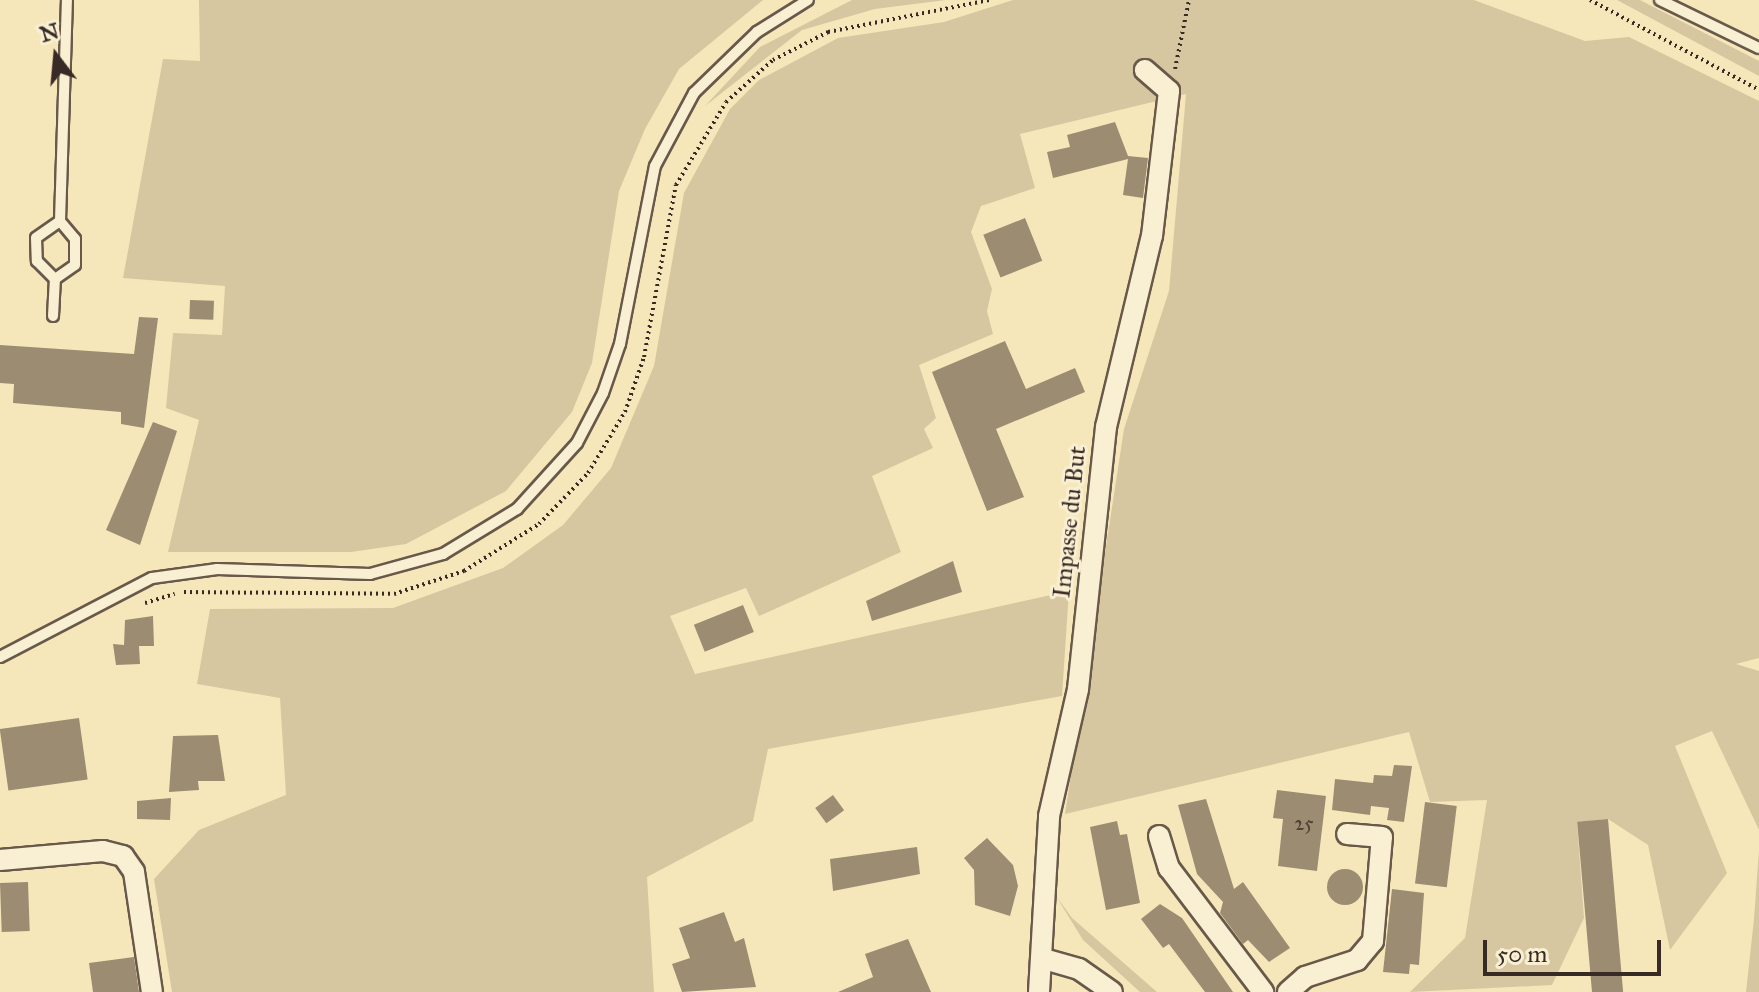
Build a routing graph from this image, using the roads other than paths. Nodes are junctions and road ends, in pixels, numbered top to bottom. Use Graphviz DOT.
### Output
graph roads {
  1 [pos="67,0"];
  2 [pos="808,0"];
  3 [pos="1660,0"];
  4 [pos="1758,48"];
  5 [pos="1145,70"];
  6 [pos="60,221"];
  7 [pos="55,279"];
  8 [pos="53,316"];
  9 [pos="19,646"];
  10 [pos="0,648"];
  11 [pos="0,657"];
  12 [pos="1347,834"];
  13 [pos="1159,836"];
  14 [pos="0,860"];
  15 [pos="1044,959"];
  16 [pos="152,992"];
  17 [pos="1039,992"];
  18 [pos="1112,992"];
  19 [pos="1263,992"];
  20 [pos="1288,992"];
  1 -- 6 [label="lane"];
  2 -- 9 [label="lane"];
  3 -- 4 [label="lane"];
  5 -- 15 [label="street, Impasse du But"];
  6 -- 7 [label="lane"];
  6 -- 7 [label="lane"];
  7 -- 8 [label="lane"];
  9 -- 10 [label="lane"];
  9 -- 11 [label="lane"];
  12 -- 20 [label="street"];
  13 -- 19 [label="street"];
  14 -- 16 [label="street"];
  15 -- 17 [label="street, Impasse du But"];
  15 -- 18 [label="street"];
}
